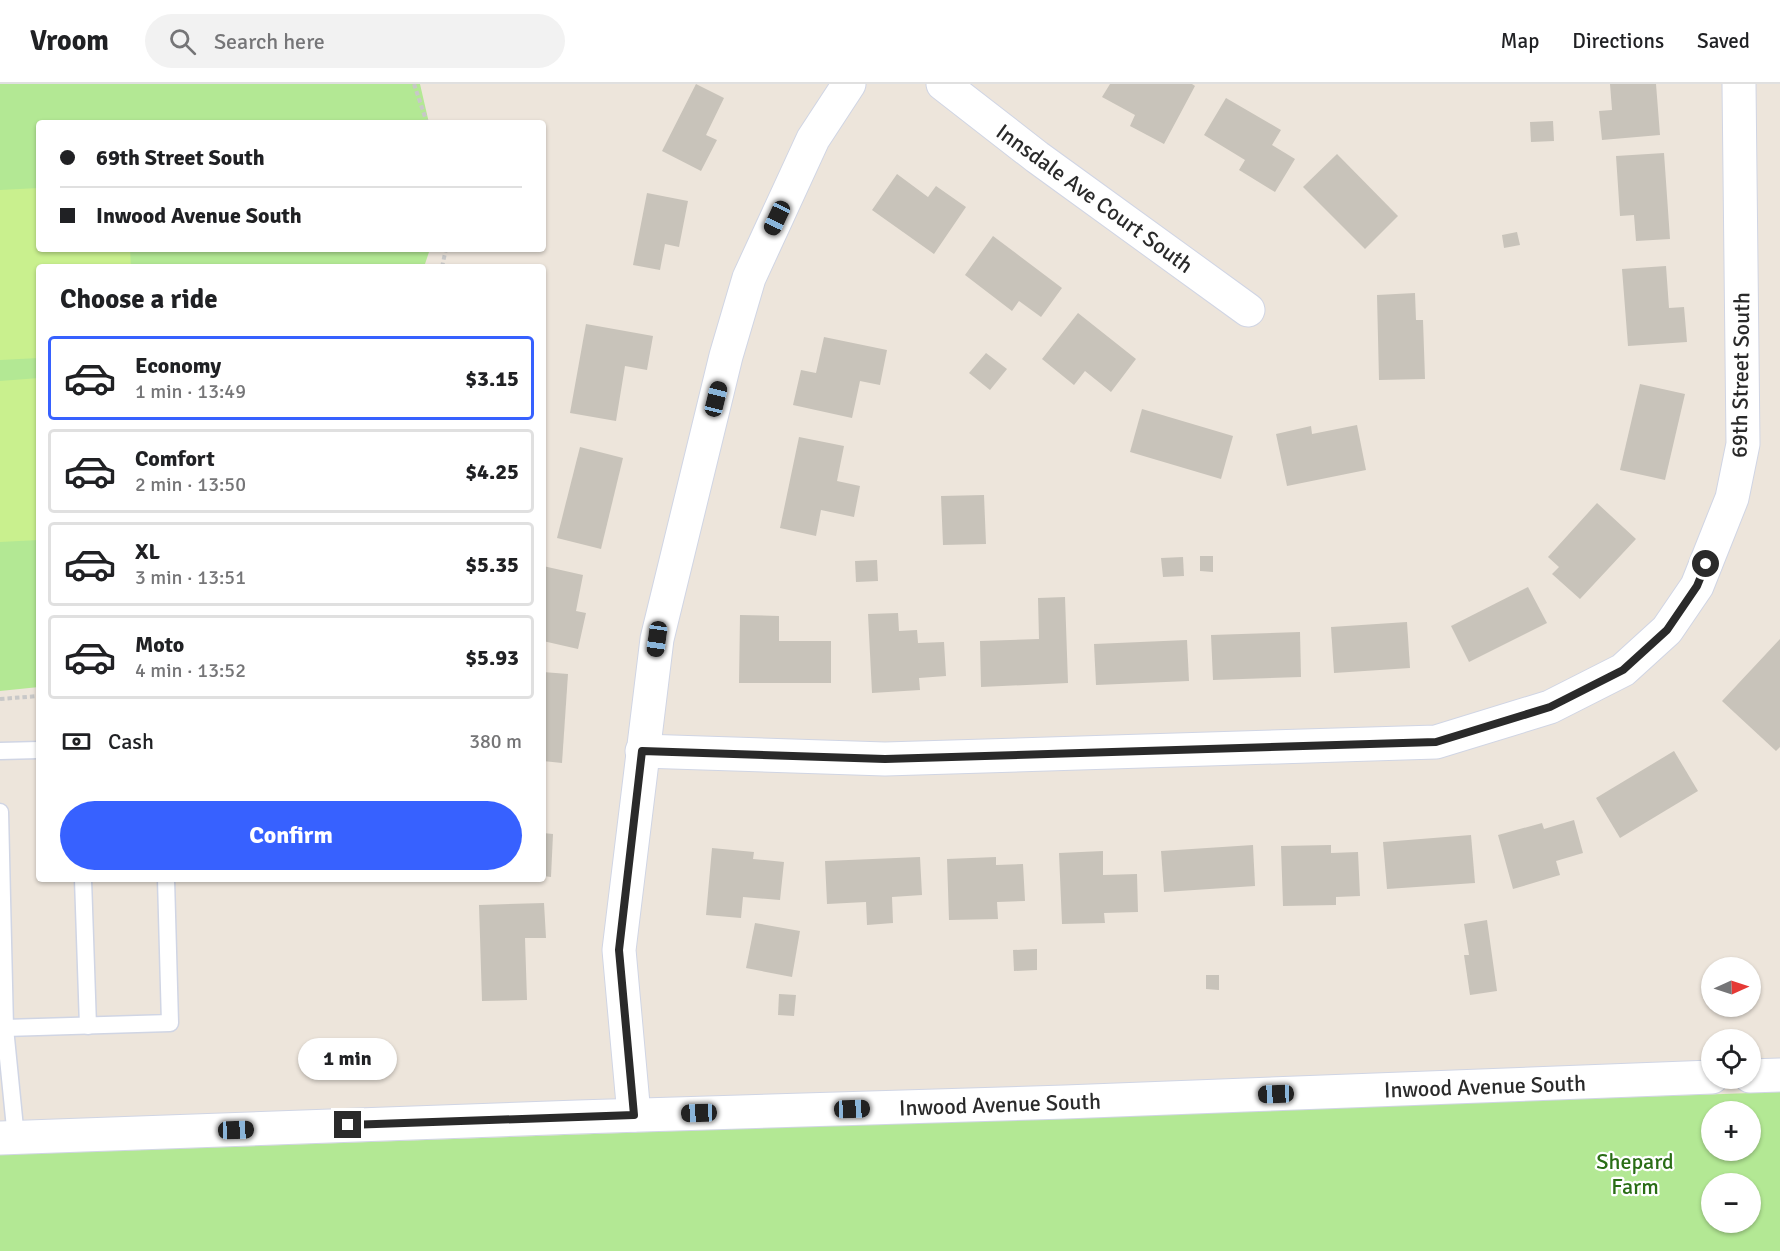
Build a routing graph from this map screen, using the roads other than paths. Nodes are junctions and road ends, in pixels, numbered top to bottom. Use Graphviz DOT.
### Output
graph roads {
  1 [pos="849,84"];
  2 [pos="943,84"];
  3 [pos="1739,84"];
  4 [pos="1248,310"];
  5 [pos="36,750"];
  6 [pos="0,751"];
  7 [pos="642,751"];
  8 [pos="0,812"];
  9 [pos="83,882"];
  10 [pos="166,882"];
  11 [pos="88,1026"];
  12 [pos="5,1028"];
  13 [pos="1780,1075"];
  14 [pos="1761,1076"];
  15 [pos="1701,1077"];
  16 [pos="634,1115"];
  17 [pos="8,1138"];
  1 -- 7 [label="street"];
  2 -- 4 [label="street, Innsdale Ave Court South"];
  3 -- 7 [label="street, 69th Street South"];
  5 -- 6 [label="lane"];
  7 -- 16 [label="street"];
  8 -- 12 [label="lane"];
  9 -- 11 [label="lane"];
  10 -- 11 [label="lane"];
  11 -- 12 [label="lane"];
  12 -- 17 [label="lane"];
  13 -- 14 [label="street"];
  15 -- 16 [label="street, Inwood Avenue South"];
  16 -- 17 [label="street, Inwood Avenue South"];
}
